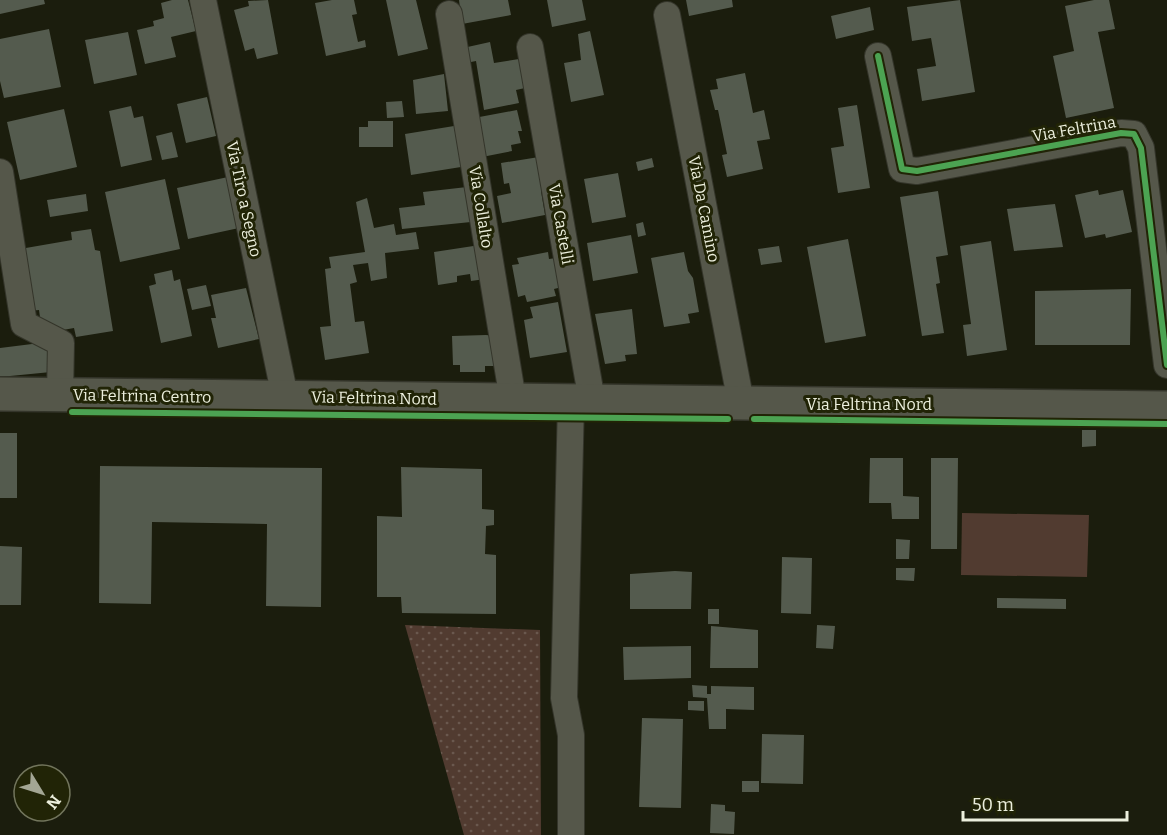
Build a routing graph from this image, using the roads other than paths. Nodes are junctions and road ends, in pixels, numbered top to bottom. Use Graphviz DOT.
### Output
graph roads {
  1 [pos="203,0"];
  2 [pos="449,15"];
  3 [pos="667,15"];
  4 [pos="530,47"];
  5 [pos="878,56"];
  6 [pos="0,172"];
  7 [pos="1167,364"];
  8 [pos="0,394"];
  9 [pos="60,395"];
  10 [pos="285,397"];
  11 [pos="513,400"];
  12 [pos="581,401"];
  13 [pos="741,403"];
  14 [pos="1167,408"];
  15 [pos="571,835"];
  1 -- 10 [label="street, Via Tiro a Segno"];
  2 -- 11 [label="street, Via Collalto"];
  3 -- 13 [label="street, Via Da Camino"];
  4 -- 12 [label="street, Via Castelli"];
  5 -- 7 [label="street, Via Feltrina"];
  6 -- 9 [label="street"];
  8 -- 9 [label="main road, Via Feltrina Centro"];
  9 -- 10 [label="main road, Via Feltrina Centro"];
  10 -- 11 [label="main road, Via Feltrina Nord"];
  11 -- 12 [label="main road, Via Feltrina Nord"];
  12 -- 13 [label="main road, Via Feltrina Nord"];
  12 -- 15 [label="street"];
  13 -- 14 [label="main road, Via Feltrina Nord"];
}
